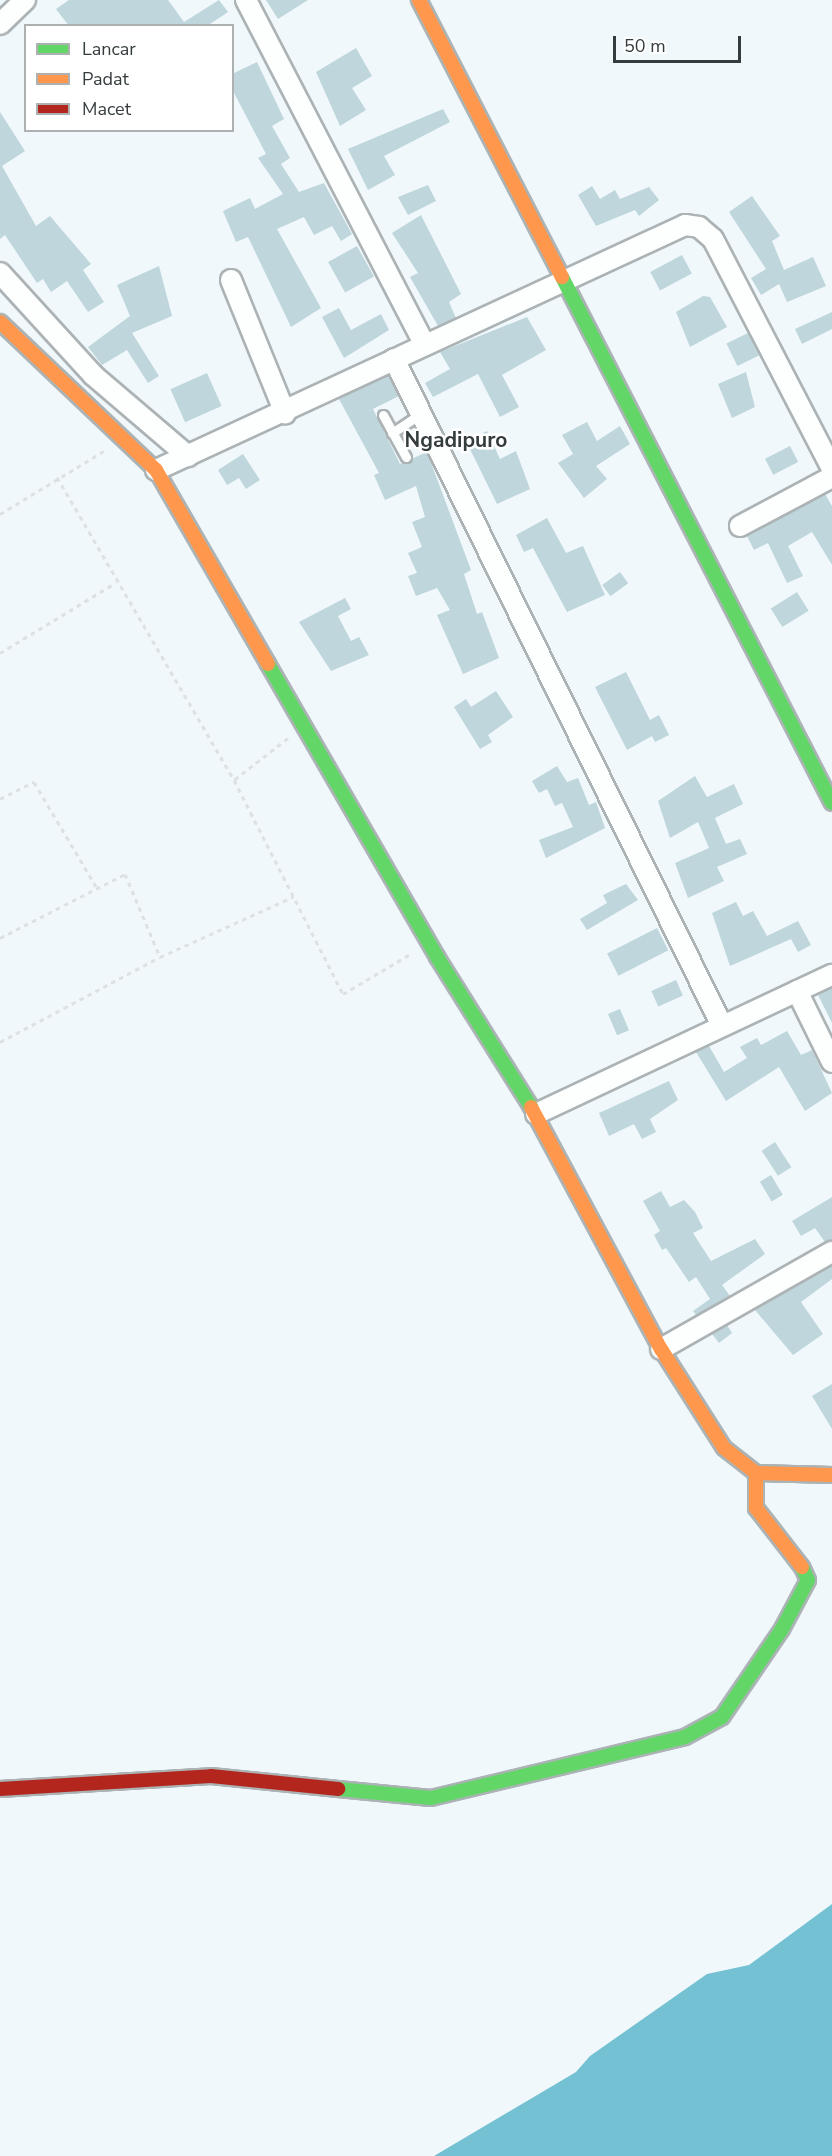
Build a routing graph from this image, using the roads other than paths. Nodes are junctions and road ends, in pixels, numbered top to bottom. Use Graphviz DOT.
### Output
graph roads {
  1 [pos="26,0"];
  2 [pos="246,0"];
  3 [pos="419,0"];
  4 [pos="0,24"];
  5 [pos="0,273"];
  6 [pos="569,276"];
  7 [pos="231,280"];
  8 [pos="0,322"];
  9 [pos="424,344"];
  10 [pos="394,359"];
  11 [pos="285,413"];
  12 [pos="422,413"];
  13 [pos="383,415"];
  14 [pos="392,433"];
  15 [pos="188,456"];
  16 [pos="406,457"];
  17 [pos="832,469"];
  18 [pos="156,470"];
  19 [pos="832,477"];
  20 [pos="740,526"];
  21 [pos="832,803"];
  22 [pos="832,975"];
  23 [pos="796,991"];
  24 [pos="722,1026"];
  25 [pos="832,1062"];
  26 [pos="536,1114"];
  27 [pos="832,1252"];
  28 [pos="661,1349"];
  29 [pos="756,1473"];
  30 [pos="832,1475"];
  31 [pos="0,1789"];
  1 -- 4 [label="street"];
  2 -- 9 [label="street"];
  3 -- 6 [label="street"];
  5 -- 15 [label="street"];
  6 -- 9 [label="street"];
  6 -- 17 [label="street"];
  6 -- 21 [label="street"];
  7 -- 11 [label="street"];
  8 -- 18 [label="street"];
  9 -- 10 [label="street"];
  10 -- 11 [label="street"];
  10 -- 12 [label="street"];
  11 -- 15 [label="street"];
  12 -- 14 [label="lane"];
  12 -- 24 [label="street"];
  13 -- 14 [label="lane"];
  14 -- 16 [label="lane"];
  15 -- 18 [label="street"];
  18 -- 26 [label="street"];
  19 -- 20 [label="street"];
  22 -- 23 [label="street"];
  23 -- 24 [label="street"];
  23 -- 25 [label="street"];
  24 -- 26 [label="street"];
  26 -- 28 [label="street"];
  27 -- 28 [label="street"];
  28 -- 29 [label="street"];
  29 -- 30 [label="street"];
  29 -- 31 [label="street"];
}
